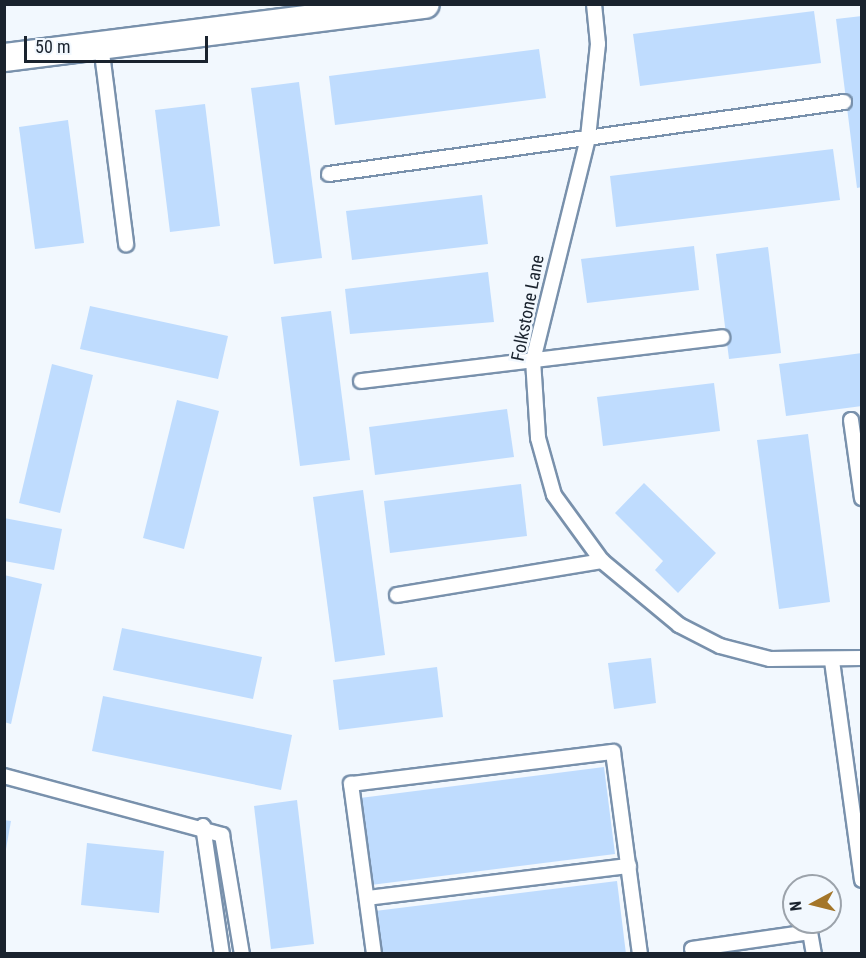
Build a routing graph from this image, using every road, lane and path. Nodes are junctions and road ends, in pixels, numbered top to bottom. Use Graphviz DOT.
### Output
graph roads {
  1 [pos="425,4"];
  2 [pos="594,4"];
  3 [pos="101,45"];
  4 [pos="4,57"];
  5 [pos="844,102"];
  6 [pos="588,138"];
  7 [pos="329,174"];
  8 [pos="126,244"];
  9 [pos="722,337"];
  10 [pos="533,360"];
  11 [pos="361,381"];
  12 [pos="851,420"];
  13 [pos="861,498"];
  14 [pos="602,561"];
  15 [pos="397,595"];
  16 [pos="861,658"];
  17 [pos="832,661"];
  18 [pos="4,776"];
  19 [pos="203,826"];
  20 [pos="629,866"];
  21 [pos="861,880"];
  22 [pos="366,898"];
  23 [pos="693,949"];
  24 [pos="222,954"];
  25 [pos="242,954"];
  26 [pos="374,954"];
  27 [pos="640,954"];
  28 [pos="814,954"];
  1 -- 3 [label="street"];
  2 -- 6 [label="lane, Folkstone Lane"];
  3 -- 4 [label="street"];
  3 -- 8 [label="lane"];
  5 -- 6 [label="lane"];
  6 -- 7 [label="lane"];
  6 -- 10 [label="lane, Folkstone Lane"];
  9 -- 10 [label="lane"];
  10 -- 11 [label="lane"];
  10 -- 14 [label="lane, Folkstone Lane"];
  12 -- 13 [label="lane"];
  14 -- 15 [label="lane"];
  14 -- 17 [label="lane, Folkstone Lane"];
  16 -- 17 [label="lane, Folkstone Lane"];
  17 -- 21 [label="lane"];
  18 -- 19 [label="lane"];
  19 -- 24 [label="lane"];
  19 -- 25 [label="lane"];
  20 -- 22 [label="lane"];
  20 -- 22 [label="lane"];
  20 -- 27 [label="lane"];
  22 -- 26 [label="lane"];
  23 -- 28 [label="lane"];
}
